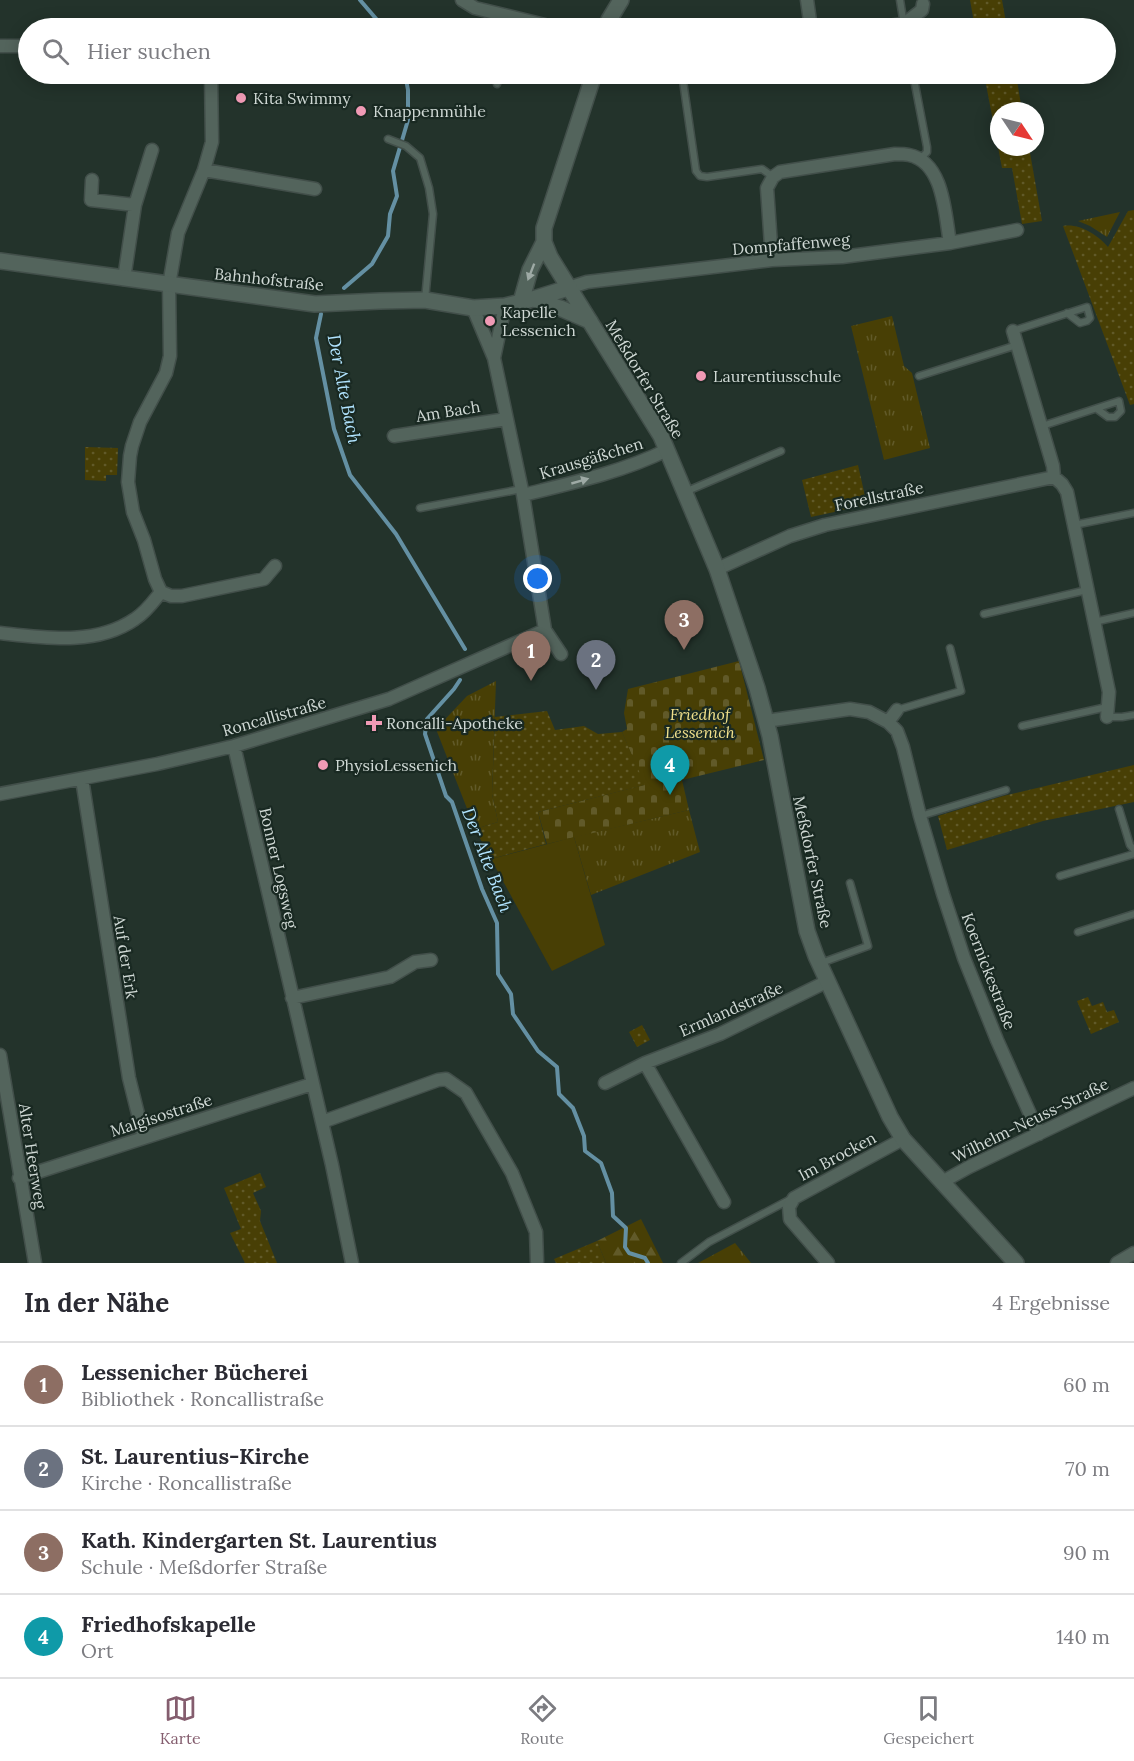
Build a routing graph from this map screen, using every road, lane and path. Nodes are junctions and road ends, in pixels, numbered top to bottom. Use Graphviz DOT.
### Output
graph roads {
  1 [pos="462,0"];
  2 [pos="807,0"];
  3 [pos="900,0"];
  4 [pos="618,2"];
  5 [pos="923,4"];
  6 [pos="502,18"];
  7 [pos="611,18"];
  8 [pos="810,18"];
  9 [pos="903,18"];
  10 [pos="913,18"];
  11 [pos="0,46"];
  12 [pos="18,46"];
  13 [pos="211,84"];
  14 [pos="591,84"];
  15 [pos="683,84"];
  16 [pos="915,84"];
  17 [pos="391,141"];
  18 [pos="152,150"];
  19 [pos="920,159"];
  20 [pos="204,170"];
  21 [pos="773,177"];
  22 [pos="92,180"];
  23 [pos="315,189"];
  24 [pos="135,205"];
  25 [pos="1017,230"];
  26 [pos="544,242"];
  27 [pos="950,243"];
  28 [pos="772,260"];
  29 [pos="0,261"];
  30 [pos="124,279"];
  31 [pos="169,285"];
  32 [pos="568,288"];
  33 [pos="425,300"];
  34 [pos="527,301"];
  35 [pos="505,306"];
  36 [pos="473,308"];
  37 [pos="1067,313"];
  38 [pos="590,321"];
  39 [pos="1013,331"];
  40 [pos="1018,345"];
  41 [pos="494,358"];
  42 [pos="919,376"];
  43 [pos="1097,409"];
  44 [pos="507,418"];
  45 [pos="1042,426"];
  46 [pos="394,436"];
  47 [pos="667,450"];
  48 [pos="781,451"];
  49 [pos="1054,477"];
  50 [pos="523,492"];
  51 [pos="685,492"];
  52 [pos="420,508"];
  53 [pos="1133,514"];
  54 [pos="1074,525"];
  55 [pos="275,566"];
  56 [pos="717,569"];
  57 [pos="1087,590"];
  58 [pos="161,592"];
  59 [pos="984,614"];
  60 [pos="1134,614"];
  61 [pos="1094,621"];
  62 [pos="545,630"];
  63 [pos="0,633"];
  64 [pos="950,648"];
  65 [pos="561,654"];
  66 [pos="897,710"];
  67 [pos="1107,712"];
  68 [pos="1134,715"];
  69 [pos="766,721"];
  70 [pos="888,722"];
  71 [pos="1022,726"];
  72 [pos="234,746"];
  73 [pos="82,779"];
  74 [pos="1006,790"];
  75 [pos="0,794"];
  76 [pos="1119,809"];
  77 [pos="920,816"];
  78 [pos="1134,852"];
  79 [pos="1060,876"];
  80 [pos="850,883"];
  81 [pos="1134,915"];
  82 [pos="1078,932"];
  83 [pos="431,960"];
  84 [pos="820,963"];
  85 [pos="828,981"];
  86 [pos="292,998"];
  87 [pos="0,1054"];
  88 [pos="645,1063"];
  89 [pos="605,1083"];
  90 [pos="312,1084"];
  91 [pos="1134,1088"];
  92 [pos="322,1122"];
  93 [pos="1039,1134"];
  94 [pos="144,1138"];
  95 [pos="903,1139"];
  96 [pos="19,1178"];
  97 [pos="942,1182"];
  98 [pos="794,1198"];
  99 [pos="724,1202"];
  100 [pos="1134,1253"];
  101 [pos="537,1261"];
  102 [pos="35,1263"];
  103 [pos="352,1263"];
  104 [pos="681,1263"];
  105 [pos="828,1263"];
  106 [pos="1016,1263"];
  107 [pos="1117,1263"];
  1 -- 6 [label="street"];
  2 -- 8 [label="street"];
  3 -- 9 [label="lane"];
  4 -- 7 [label="street"];
  5 -- 10 [label="street"];
  11 -- 12 [label="street"];
  13 -- 20 [label="street"];
  14 -- 26 [label="street"];
  15 -- 21 [label="lane"];
  16 -- 19 [label="lane"];
  17 -- 33 [label="lane"];
  18 -- 24 [label="street"];
  19 -- 21 [label="street"];
  19 -- 27 [label="street"];
  20 -- 23 [label="street"];
  20 -- 31 [label="street"];
  21 -- 28 [label="street"];
  22 -- 24 [label="street"];
  24 -- 30 [label="street"];
  25 -- 27 [label="street, Dompfaffenweg"];
  26 -- 32 [label="street, Meßdorfer Straße"];
  26 -- 34 [label="street, one-way"];
  27 -- 28 [label="street, Dompfaffenweg"];
  28 -- 32 [label="street, Dompfaffenweg"];
  29 -- 30 [label="street, Bahnhofstraße"];
  30 -- 31 [label="street, Bahnhofstraße"];
  31 -- 33 [label="street, Bahnhofstraße"];
  31 -- 58 [label="street"];
  32 -- 34 [label="street, Bahnhofstraße"];
  32 -- 38 [label="street, Meßdorfer Straße"];
  33 -- 36 [label="street, Bahnhofstraße"];
  34 -- 35 [label="street, Bahnhofstraße"];
  34 -- 38 [label="street"];
  35 -- 36 [label="street, Bahnhofstraße"];
  35 -- 41 [label="street"];
  36 -- 41 [label="street"];
  37 -- 39 [label="lane"];
  38 -- 47 [label="street, Meßdorfer Straße"];
  39 -- 40 [label="street"];
  40 -- 42 [label="lane"];
  40 -- 45 [label="street"];
  41 -- 44 [label="street"];
  43 -- 45 [label="lane"];
  44 -- 46 [label="street, Am Bach"];
  44 -- 50 [label="street"];
  45 -- 49 [label="street"];
  50 -- 47 [label="street, Krausgäßchen, one-way"];
  47 -- 51 [label="street, Meßdorfer Straße"];
  48 -- 51 [label="lane"];
  49 -- 54 [label="street"];
  49 -- 56 [label="street, Forellstraße"];
  50 -- 52 [label="lane"];
  50 -- 62 [label="street"];
  51 -- 56 [label="street, Meßdorfer Straße"];
  53 -- 54 [label="lane"];
  54 -- 57 [label="street"];
  55 -- 58 [label="street"];
  56 -- 69 [label="street, Meßdorfer Straße"];
  57 -- 59 [label="lane"];
  57 -- 61 [label="street"];
  58 -- 63 [label="street"];
  60 -- 61 [label="lane"];
  61 -- 67 [label="street"];
  62 -- 65 [label="street"];
  62 -- 72 [label="street, Roncallistraße"];
  64 -- 66 [label="lane"];
  66 -- 70 [label="street"];
  67 -- 68 [label="lane"];
  67 -- 71 [label="lane"];
  69 -- 70 [label="street"];
  69 -- 84 [label="street, Meßdorfer Straße"];
  70 -- 77 [label="street, Koernickestraße"];
  72 -- 73 [label="street, Roncallistraße"];
  72 -- 86 [label="street, Bonner Logsweg"];
  73 -- 75 [label="street, Roncallistraße"];
  73 -- 94 [label="street, Auf der Erk"];
  74 -- 77 [label="lane"];
  76 -- 78 [label="lane"];
  77 -- 93 [label="street, Koernickestraße"];
  78 -- 79 [label="lane"];
  80 -- 84 [label="lane"];
  81 -- 82 [label="lane"];
  83 -- 86 [label="street"];
  84 -- 85 [label="street, Meßdorfer Straße"];
  85 -- 88 [label="street, Ermlandstraße"];
  85 -- 95 [label="street, Meßdorfer Straße"];
  86 -- 90 [label="street, Bonner Logsweg"];
  87 -- 96 [label="street, Alter Heerweg"];
  88 -- 89 [label="street, Ermlandstraße"];
  88 -- 99 [label="street"];
  90 -- 92 [label="street, Bonner Logsweg"];
  90 -- 94 [label="street, Malgisostraße"];
  91 -- 93 [label="street, Wilhelm-Neuss-Straße"];
  92 -- 101 [label="street"];
  92 -- 103 [label="street, Bonner Logsweg"];
  93 -- 97 [label="street, Wilhelm-Neuss-Straße"];
  94 -- 96 [label="street, Malgisostraße"];
  95 -- 97 [label="street, Meßdorfer Straße"];
  95 -- 98 [label="street, Im Brocken"];
  96 -- 102 [label="street, Alter Heerweg"];
  97 -- 106 [label="street, Meßdorfer Straße"];
  98 -- 104 [label="lane"];
  98 -- 105 [label="street, Im Brocken"];
  100 -- 107 [label="street"];
}
